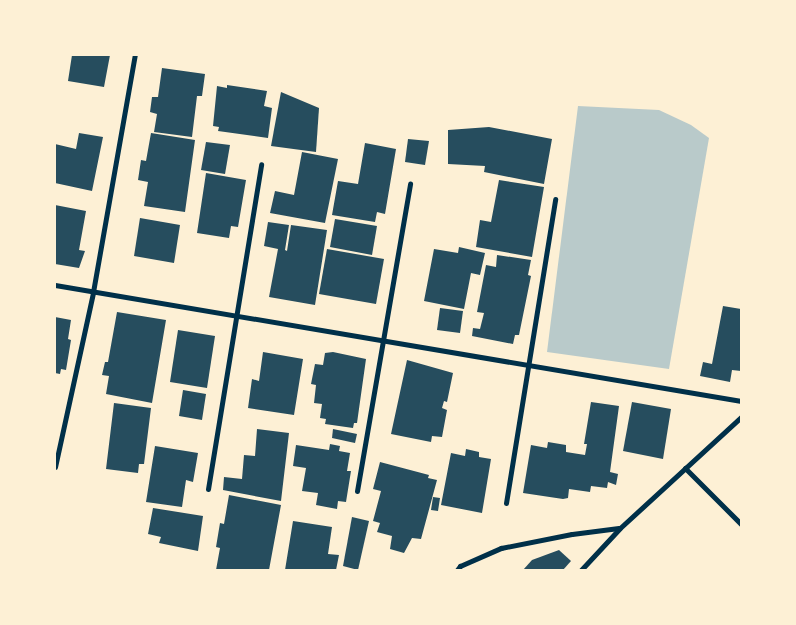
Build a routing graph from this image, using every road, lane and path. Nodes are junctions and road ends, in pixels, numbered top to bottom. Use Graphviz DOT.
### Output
graph roads {
  1 [pos="135,55"];
  2 [pos="261,164"];
  3 [pos="410,184"];
  4 [pos="555,198"];
  5 [pos="55,285"];
  6 [pos="93,292"];
  7 [pos="236,316"];
  8 [pos="383,341"];
  9 [pos="528,365"];
  10 [pos="741,401"];
  11 [pos="741,417"];
  12 [pos="55,467"];
  13 [pos="684,468"];
  14 [pos="208,489"];
  15 [pos="357,490"];
  16 [pos="506,503"];
  17 [pos="741,524"];
  18 [pos="620,528"];
  19 [pos="457,570"];
  20 [pos="582,570"];
  1 -- 6 [label="street"];
  2 -- 7 [label="street"];
  3 -- 8 [label="street"];
  4 -- 9 [label="street"];
  5 -- 6 [label="street"];
  6 -- 7 [label="street"];
  6 -- 12 [label="street"];
  7 -- 8 [label="street"];
  7 -- 14 [label="street"];
  8 -- 9 [label="street"];
  8 -- 15 [label="street"];
  9 -- 10 [label="street"];
  9 -- 16 [label="street"];
  11 -- 13 [label="street"];
  13 -- 17 [label="street"];
  13 -- 18 [label="street"];
  18 -- 19 [label="street"];
  18 -- 20 [label="street"];
}
